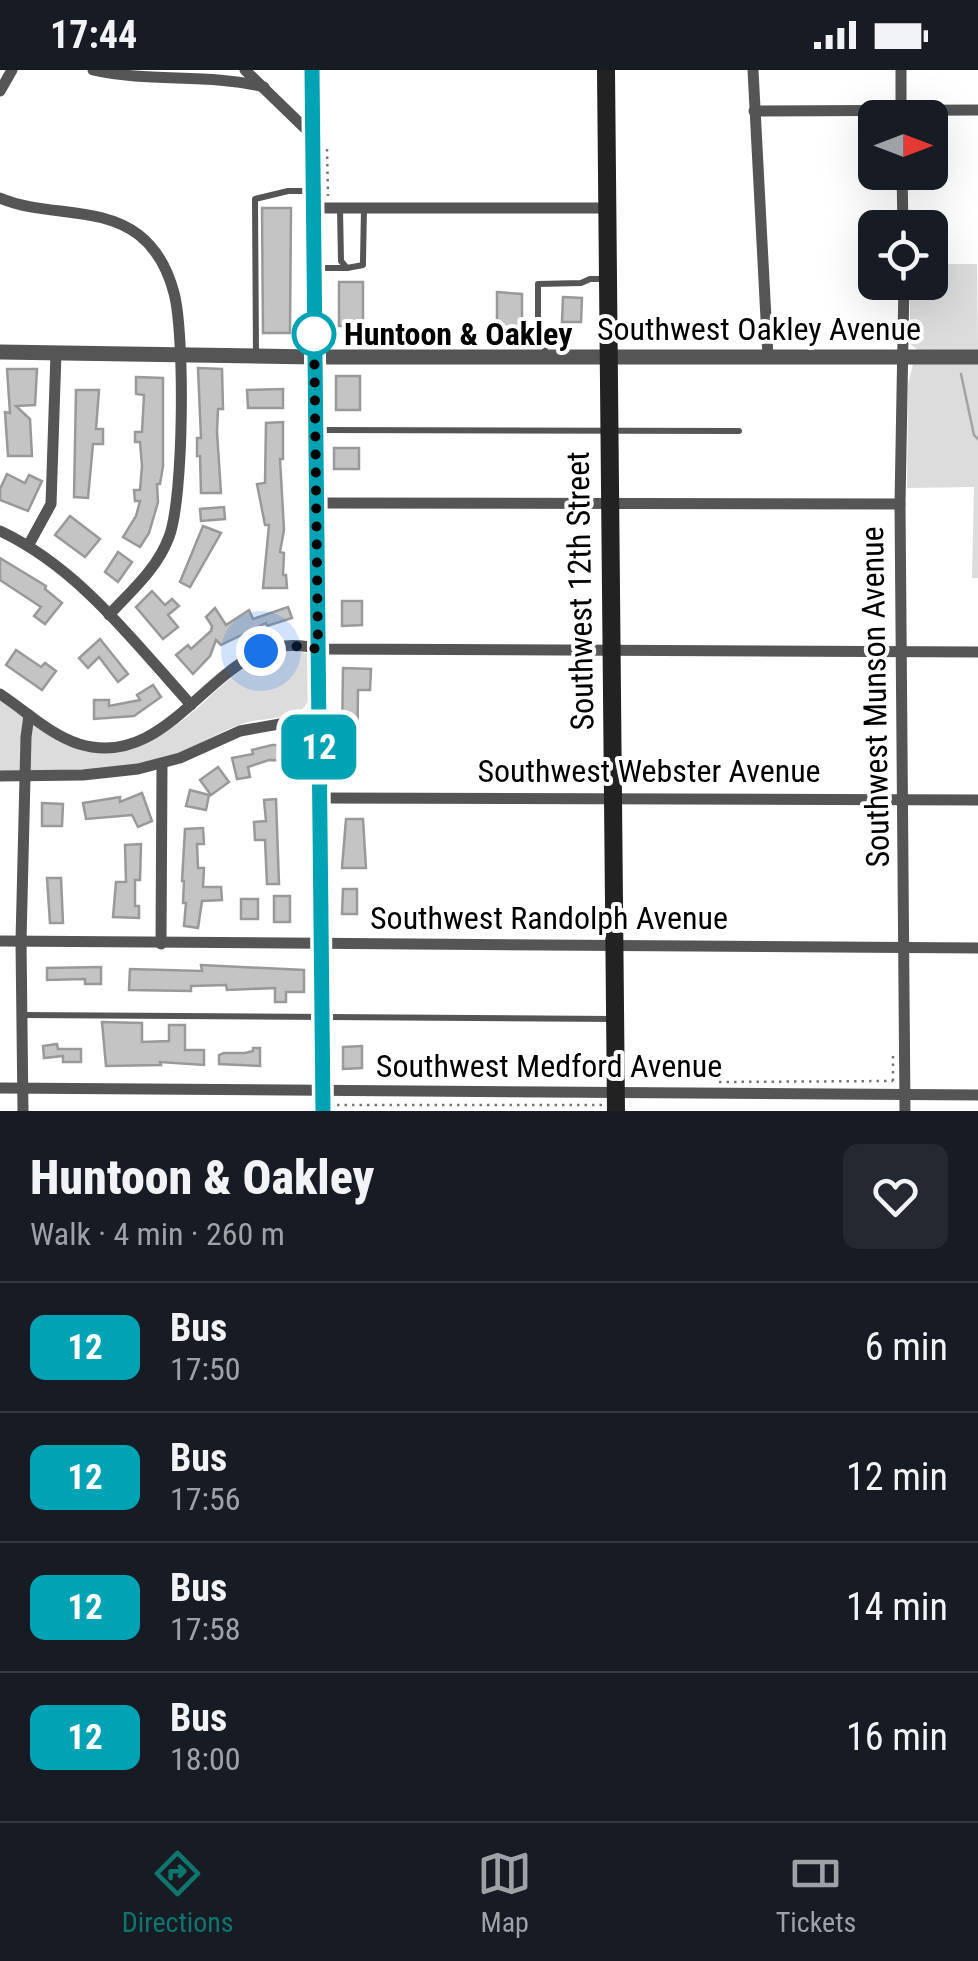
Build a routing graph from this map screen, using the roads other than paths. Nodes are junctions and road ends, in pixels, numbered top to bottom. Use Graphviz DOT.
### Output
graph roads {
  1 [pos="12,70"];
  2 [pos="93,70"];
  3 [pos="208,70"];
  4 [pos="245,70"];
  5 [pos="312,70"];
  6 [pos="606,70"];
  7 [pos="753,70"];
  8 [pos="901,70"];
  9 [pos="192,80"];
  10 [pos="264,87"];
  11 [pos="0,91"];
  12 [pos="902,100"];
  13 [pos="978,110"];
  14 [pos="754,111"];
  15 [pos="948,112"];
  16 [pos="858,113"];
  17 [pos="320,141"];
  18 [pos="0,198"];
  19 [pos="324,204"];
  20 [pos="364,208"];
  21 [pos="608,208"];
  22 [pos="314,268"];
  23 [pos="347,268"];
  24 [pos="609,279"];
  25 [pos="904,300"];
  26 [pos="0,352"];
  27 [pos="56,353"];
  28 [pos="179,354"];
  29 [pos="256,356"];
  30 [pos="545,356"];
  31 [pos="610,356"];
  32 [pos="314,357"];
  33 [pos="768,357"];
  34 [pos="903,357"];
  35 [pos="978,358"];
  36 [pos="316,430"];
  37 [pos="609,430"];
  38 [pos="739,431"];
  39 [pos="317,502"];
  40 [pos="609,504"];
  41 [pos="900,504"];
  42 [pos="0,531"];
  43 [pos="28,546"];
  44 [pos="109,615"];
  45 [pos="318,649"];
  46 [pos="611,651"];
  47 [pos="902,652"];
  48 [pos="978,652"];
  49 [pos="0,694"];
  50 [pos="191,705"];
  51 [pos="30,715"];
  52 [pos="319,718"];
  53 [pos="162,764"];
  54 [pos="0,776"];
  55 [pos="24,776"];
  56 [pos="320,798"];
  57 [pos="613,798"];
  58 [pos="904,800"];
  59 [pos="978,800"];
  60 [pos="0,941"];
  61 [pos="21,941"];
  62 [pos="161,944"];
  63 [pos="320,945"];
  64 [pos="614,946"];
  65 [pos="904,948"];
  66 [pos="978,948"];
  67 [pos="22,1015"];
  68 [pos="321,1018"];
  69 [pos="615,1019"];
  70 [pos="0,1088"];
  71 [pos="22,1088"];
  72 [pos="905,1095"];
  73 [pos="978,1095"];
  74 [pos="610,1101"];
  75 [pos="328,1102"];
  76 [pos="22,1111"];
  77 [pos="905,1111"];
  1 -- 11 [label="street"];
  2 -- 9 [label="street"];
  3 -- 9 [label="street"];
  4 -- 10 [label="street"];
  5 -- 17 [label="main road"];
  6 -- 21 [label="main road, Southwest 12th Street"];
  7 -- 14 [label="street"];
  8 -- 12 [label="street"];
  9 -- 10 [label="street"];
  10 -- 17 [label="street"];
  13 -- 15 [label="street"];
  14 -- 16 [label="street"];
  14 -- 33 [label="street"];
  17 -- 19 [label="main road"];
  18 -- 28 [label="street"];
  19 -- 20 [label="street"];
  19 -- 22 [label="main road"];
  19 -- 23 [label="lane"];
  19 -- 29 [label="lane"];
  20 -- 21 [label="street"];
  20 -- 23 [label="lane"];
  21 -- 24 [label="main road, Southwest 12th Street"];
  22 -- 23 [label="lane"];
  22 -- 32 [label="main road"];
  24 -- 30 [label="lane"];
  24 -- 31 [label="main road, Southwest 12th Street"];
  25 -- 34 [label="street, Southwest Munson Avenue"];
  26 -- 27 [label="street, Southwest Oakley Avenue"];
  27 -- 28 [label="street, Southwest Oakley Avenue"];
  27 -- 43 [label="street"];
  28 -- 29 [label="street, Southwest Oakley Avenue"];
  28 -- 44 [label="street"];
  29 -- 32 [label="street, Southwest Oakley Avenue"];
  30 -- 31 [label="street, Southwest Oakley Avenue"];
  30 -- 32 [label="street, Southwest Oakley Avenue"];
  31 -- 33 [label="street, Southwest Oakley Avenue"];
  31 -- 37 [label="main road, Southwest 12th Street"];
  32 -- 36 [label="main road"];
  33 -- 34 [label="street, Southwest Oakley Avenue"];
  34 -- 35 [label="street, Southwest Oakley Avenue"];
  34 -- 41 [label="street, Southwest Munson Avenue"];
  36 -- 37 [label="lane"];
  36 -- 39 [label="main road"];
  37 -- 38 [label="lane"];
  37 -- 40 [label="main road, Southwest 12th Street"];
  39 -- 40 [label="street"];
  39 -- 45 [label="main road"];
  40 -- 41 [label="street"];
  40 -- 46 [label="main road, Southwest 12th Street"];
  41 -- 47 [label="street, Southwest Munson Avenue"];
  42 -- 43 [label="street"];
  43 -- 44 [label="street"];
  44 -- 50 [label="street"];
  45 -- 46 [label="street"];
  45 -- 50 [label="street"];
  45 -- 52 [label="main road"];
  46 -- 47 [label="street"];
  46 -- 57 [label="main road, Southwest 12th Street"];
  47 -- 48 [label="street"];
  47 -- 58 [label="street, Southwest Munson Avenue"];
  49 -- 51 [label="street"];
  50 -- 51 [label="street"];
  51 -- 55 [label="street"];
  52 -- 53 [label="street"];
  52 -- 56 [label="main road"];
  53 -- 55 [label="street"];
  53 -- 62 [label="street"];
  54 -- 55 [label="street"];
  55 -- 61 [label="street"];
  56 -- 57 [label="street, Southwest Webster Avenue"];
  56 -- 63 [label="main road"];
  57 -- 58 [label="street, Southwest Webster Avenue"];
  57 -- 64 [label="main road, Southwest 12th Street"];
  58 -- 59 [label="street, Southwest Webster Avenue"];
  58 -- 65 [label="street, Southwest Munson Avenue"];
  60 -- 61 [label="street, Southwest Randolph Avenue"];
  61 -- 62 [label="street, Southwest Randolph Avenue"];
  61 -- 67 [label="street"];
  62 -- 63 [label="street, Southwest Randolph Avenue"];
  63 -- 64 [label="street, Southwest Randolph Avenue"];
  63 -- 68 [label="main road"];
  64 -- 65 [label="street, Southwest Randolph Avenue"];
  64 -- 69 [label="main road, Southwest 12th Street"];
  65 -- 66 [label="street, Southwest Randolph Avenue"];
  65 -- 72 [label="street, Southwest Munson Avenue"];
  67 -- 68 [label="lane"];
  67 -- 71 [label="street"];
  68 -- 69 [label="lane"];
  68 -- 75 [label="main road"];
  69 -- 74 [label="main road, Southwest 12th Street"];
  70 -- 71 [label="street, Southwest Medford Avenue"];
  71 -- 75 [label="street, Southwest Medford Avenue"];
  71 -- 76 [label="street"];
  72 -- 73 [label="street, Southwest Medford Avenue"];
  72 -- 74 [label="street, Southwest Medford Avenue"];
  72 -- 77 [label="street, Southwest Munson Avenue"];
  74 -- 75 [label="street, Southwest Medford Avenue"];
}
